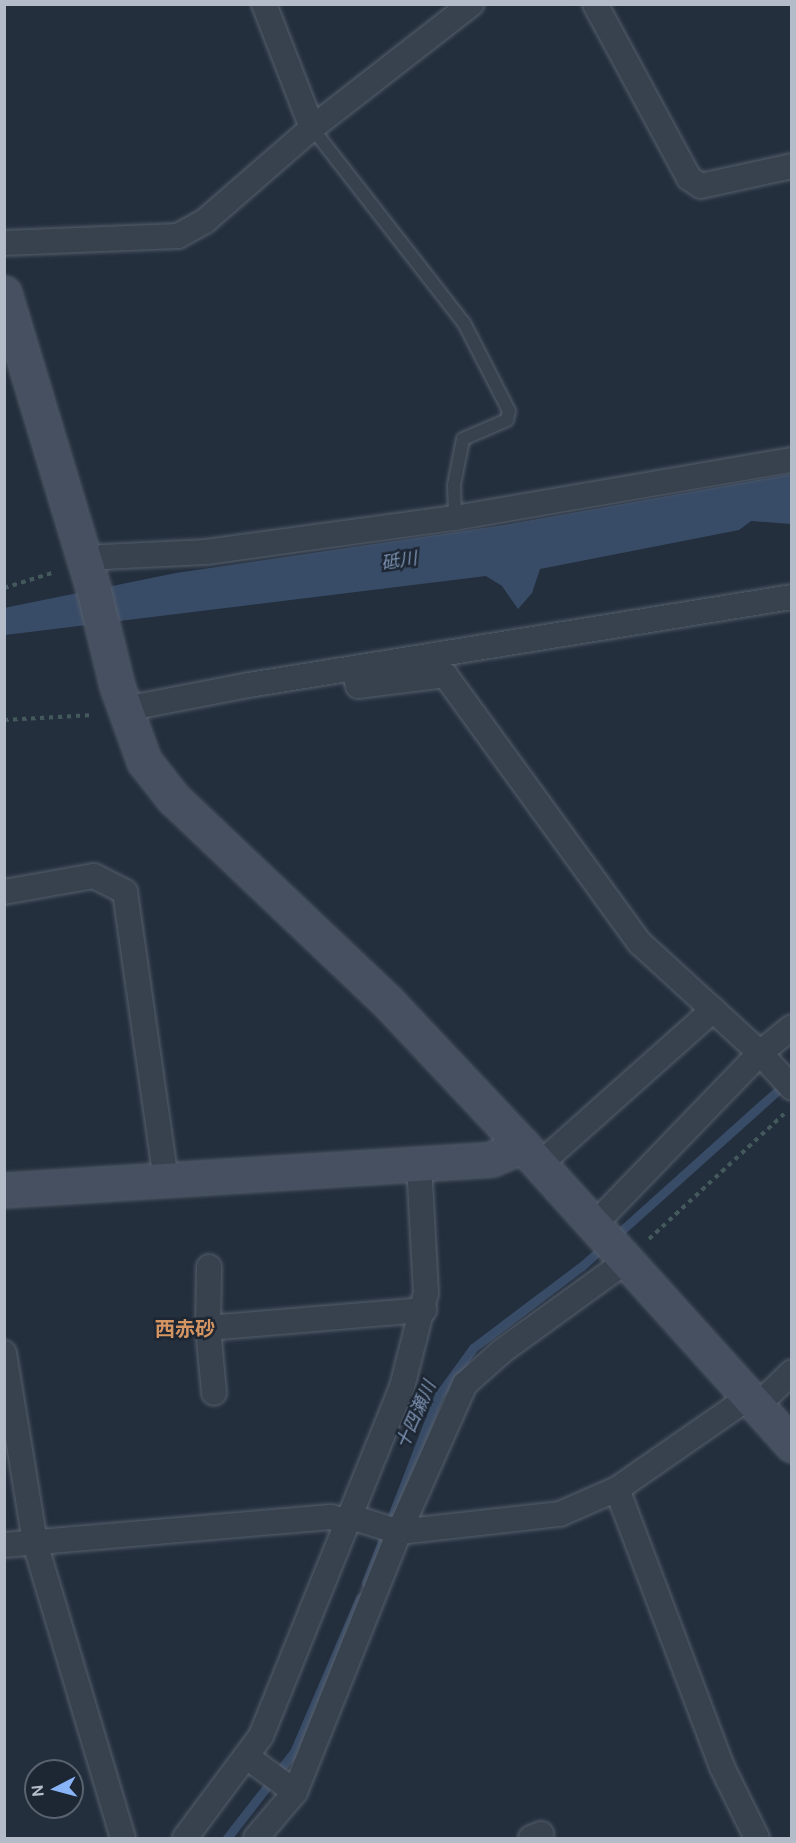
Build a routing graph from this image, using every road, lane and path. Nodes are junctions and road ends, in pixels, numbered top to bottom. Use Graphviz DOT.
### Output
graph roads {
  1 [pos="264,4"];
  2 [pos="471,4"];
  3 [pos="595,4"];
  4 [pos="312,128"];
  5 [pos="792,166"];
  6 [pos="4,243"];
  7 [pos="4,293"];
  8 [pos="792,460"];
  9 [pos="455,518"];
  10 [pos="89,576"];
  11 [pos="4,588"];
  12 [pos="792,597"];
  13 [pos="354,668"];
  14 [pos="121,698"];
  15 [pos="4,720"];
  16 [pos="4,892"];
  17 [pos="713,1010"];
  18 [pos="792,1027"];
  19 [pos="763,1057"];
  20 [pos="792,1088"];
  21 [pos="792,1107"];
  22 [pos="531,1155"];
  23 [pos="419,1163"];
  24 [pos="166,1180"];
  25 [pos="4,1190"];
  26 [pos="595,1228"];
  27 [pos="623,1259"];
  28 [pos="210,1267"];
  29 [pos="424,1310"];
  30 [pos="208,1328"];
  31 [pos="4,1353"];
  32 [pos="792,1372"];
  33 [pos="214,1393"];
  34 [pos="752,1402"];
  35 [pos="792,1445"];
  36 [pos="617,1489"];
  37 [pos="352,1520"];
  38 [pos="396,1532"];
  39 [pos="35,1543"];
  40 [pos="4,1545"];
  41 [pos="250,1758"];
  42 [pos="292,1789"];
  43 [pos="123,1839"];
  44 [pos="185,1839"];
  45 [pos="256,1839"];
  46 [pos="757,1839"];
  1 -- 4 [label="street"];
  2 -- 4 [label="street"];
  3 -- 5 [label="street"];
  4 -- 6 [label="street"];
  4 -- 9 [label="lane"];
  7 -- 10 [label="street"];
  8 -- 9 [label="street"];
  9 -- 10 [label="street"];
  10 -- 11 [label="path"];
  10 -- 14 [label="street"];
  12 -- 13 [label="street"];
  13 -- 14 [label="street"];
  13 -- 17 [label="street"];
  14 -- 15 [label="path"];
  14 -- 22 [label="street"];
  16 -- 24 [label="street"];
  17 -- 19 [label="street"];
  17 -- 22 [label="street"];
  18 -- 19 [label="street"];
  19 -- 20 [label="street"];
  19 -- 26 [label="street"];
  21 -- 27 [label="path"];
  22 -- 23 [label="street"];
  22 -- 26 [label="street"];
  23 -- 24 [label="street"];
  23 -- 29 [label="street"];
  24 -- 25 [label="street"];
  26 -- 27 [label="street"];
  27 -- 34 [label="street"];
  27 -- 38 [label="street"];
  28 -- 30 [label="street"];
  29 -- 30 [label="street"];
  29 -- 37 [label="street"];
  30 -- 33 [label="street"];
  31 -- 39 [label="street"];
  32 -- 34 [label="street"];
  34 -- 35 [label="street"];
  34 -- 36 [label="street"];
  36 -- 38 [label="street"];
  36 -- 46 [label="street"];
  37 -- 38 [label="street"];
  37 -- 39 [label="street"];
  37 -- 41 [label="street"];
  38 -- 42 [label="street"];
  39 -- 40 [label="street"];
  39 -- 43 [label="street"];
  41 -- 42 [label="street"];
  41 -- 44 [label="street"];
  42 -- 45 [label="street"];
}
